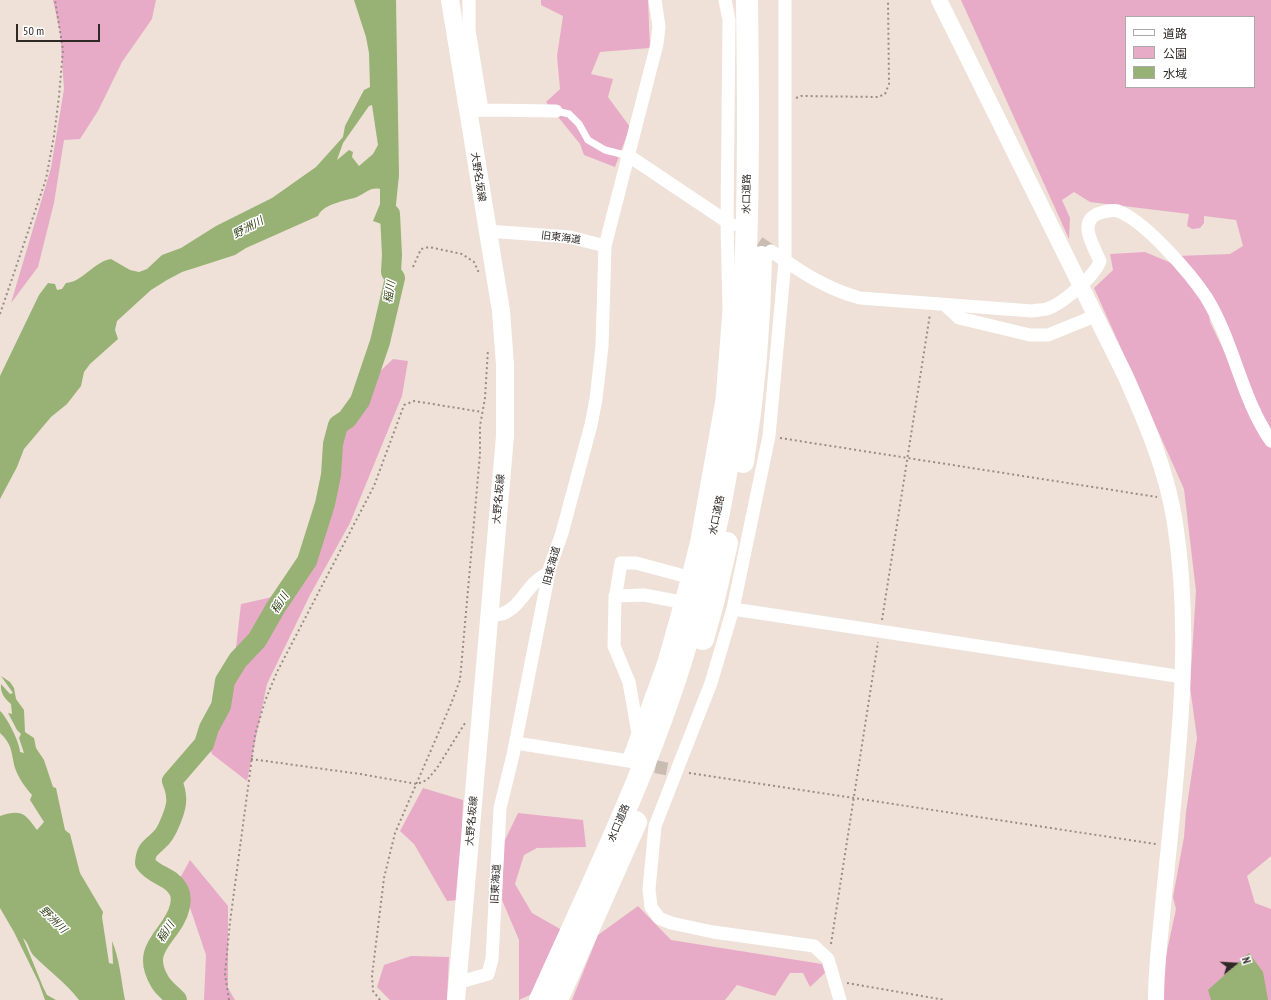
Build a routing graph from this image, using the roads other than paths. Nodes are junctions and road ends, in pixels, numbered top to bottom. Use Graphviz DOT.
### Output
graph roads {
  1 [pos="450,0"];
  2 [pos="469,0"];
  3 [pos="655,0"];
  4 [pos="725,0"];
  5 [pos="747,0"];
  6 [pos="762,0"];
  7 [pos="785,0"];
  8 [pos="939,0"];
  9 [pos="475,111"];
  10 [pos="556,111"];
  11 [pos="629,156"];
  12 [pos="732,225"];
  13 [pos="487,231"];
  14 [pos="606,246"];
  15 [pos="771,251"];
  16 [pos="785,260"];
  17 [pos="945,305"];
  18 [pos="1095,316"];
  19 [pos="1271,441"];
  20 [pos="549,573"];
  21 [pos="688,577"];
  22 [pos="615,596"];
  23 [pos="681,602"];
  24 [pos="732,609"];
  25 [pos="489,616"];
  26 [pos="1183,677"];
  27 [pos="638,734"];
  28 [pos="516,743"];
  29 [pos="456,991"];
  30 [pos="540,1000"];
  31 [pos="557,1000"];
  32 [pos="840,1000"];
  33 [pos="1156,1000"];
  1 -- 9 [label="main road, 大野名坂線"];
  2 -- 9 [label="street"];
  3 -- 11 [label="street"];
  4 -- 12 [label="street"];
  5 -- 30 [label="highway, 水口道路"];
  6 -- 31 [label="highway, 水口道路"];
  7 -- 16 [label="street"];
  8 -- 18 [label="street"];
  9 -- 10 [label="street"];
  9 -- 13 [label="main road, 大野名坂線"];
  10 -- 11 [label="lane"];
  11 -- 12 [label="street"];
  11 -- 14 [label="street"];
  12 -- 21 [label="street"];
  13 -- 14 [label="street, 旧東海道"];
  13 -- 25 [label="main road, 大野名坂線"];
  14 -- 20 [label="street, 旧東海道"];
  15 -- 16 [label="street"];
  16 -- 17 [label="street"];
  16 -- 24 [label="street"];
  17 -- 18 [label="street"];
  17 -- 19 [label="street"];
  18 -- 26 [label="street"];
  20 -- 25 [label="street"];
  20 -- 28 [label="street, 旧東海道"];
  21 -- 22 [label="street"];
  21 -- 23 [label="street"];
  22 -- 23 [label="street"];
  22 -- 27 [label="street"];
  23 -- 27 [label="street"];
  24 -- 26 [label="street"];
  24 -- 32 [label="street"];
  25 -- 29 [label="main road, 大野名坂線"];
  26 -- 33 [label="street"];
  27 -- 28 [label="street"];
  28 -- 29 [label="street, 旧東海道"];
}
